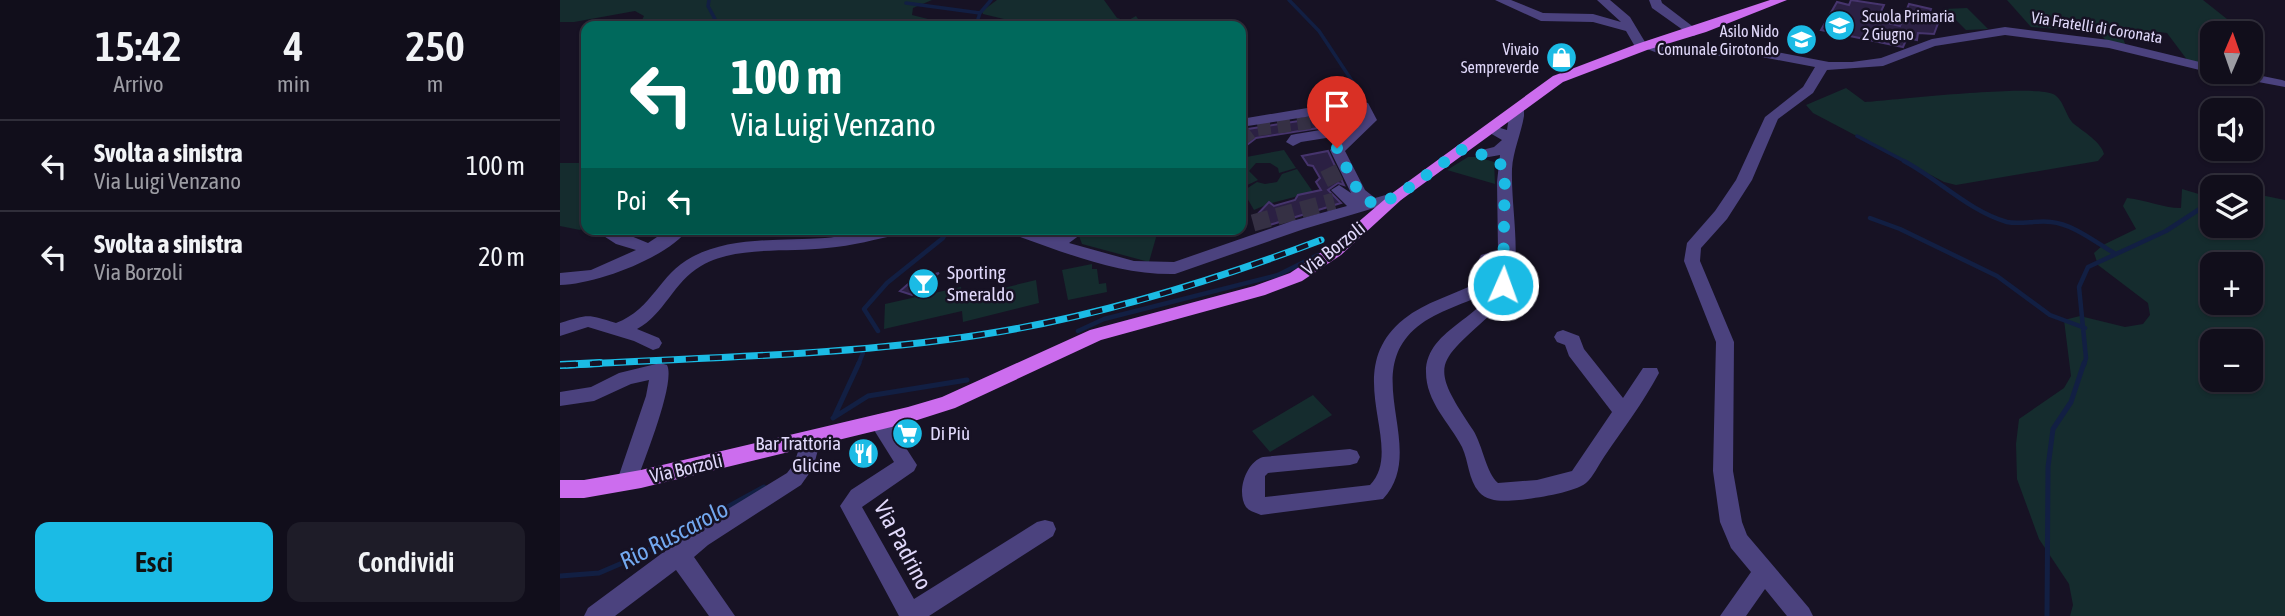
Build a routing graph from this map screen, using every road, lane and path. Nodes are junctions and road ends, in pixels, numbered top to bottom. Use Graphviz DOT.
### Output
graph roads {
  1 [pos="1501,0"];
  2 [pos="1603,0"];
  3 [pos="1655,0"];
  4 [pos="1781,0"];
  5 [pos="1630,27"];
  6 [pos="1694,32"];
  7 [pos="1645,46"];
  8 [pos="1823,65"];
  9 [pos="2200,66"];
  10 [pos="2263,80"];
  11 [pos="2282,84"];
  12 [pos="1517,109"];
  13 [pos="1246,122"];
  14 [pos="1363,123"];
  15 [pos="1490,129"];
  16 [pos="1510,139"];
  17 [pos="1293,142"];
  18 [pos="1464,148"];
  19 [pos="1483,154"];
  20 [pos="1505,168"];
  21 [pos="1396,197"];
  22 [pos="1347,202"];
  23 [pos="1355,233"];
  24 [pos="612,235"];
  25 [pos="671,235"];
  26 [pos="870,235"];
  27 [pos="1033,235"];
  28 [pos="1070,235"];
  29 [pos="1057,243"];
  30 [pos="649,249"];
  31 [pos="1505,254"];
  32 [pos="560,279"];
  33 [pos="618,329"];
  34 [pos="560,330"];
  35 [pos="1563,337"];
  36 [pos="653,343"];
  37 [pos="1650,373"];
  38 [pos="560,399"];
  39 [pos="1624,413"];
  40 [pos="880,422"];
  41 [pos="811,439"];
  42 [pos="1350,457"];
  43 [pos="627,481"];
  44 [pos="560,489"];
  45 [pos="1045,529"];
  46 [pos="683,553"];
  47 [pos="1764,572"];
  48 [pos="596,616"];
  49 [pos="723,616"];
  50 [pos="1732,616"];
  51 [pos="1801,616"];
  1 -- 5 [label="street"];
  2 -- 5 [label="street"];
  3 -- 6 [label="street"];
  4 -- 6 [label="main road, Via Borzoli"];
  5 -- 7 [label="street"];
  6 -- 7 [label="main road, Via Borzoli"];
  7 -- 8 [label="street, Via Fratelli di Coronata"];
  7 -- 12 [label="main road, Via Borzoli"];
  8 -- 9 [label="street, Via Fratelli di Coronata"];
  8 -- 47 [label="street"];
  10 -- 11 [label="street"];
  12 -- 15 [label="main road, Via Borzoli"];
  12 -- 16 [label="street"];
  13 -- 14 [label="street"];
  14 -- 17 [label="street"];
  14 -- 22 [label="street"];
  15 -- 16 [label="street"];
  15 -- 18 [label="main road, Via Borzoli"];
  16 -- 19 [label="street"];
  16 -- 20 [label="street"];
  18 -- 19 [label="street"];
  18 -- 21 [label="main road, Via Borzoli"];
  19 -- 20 [label="street"];
  20 -- 31 [label="street"];
  21 -- 22 [label="street"];
  21 -- 23 [label="main road, Via Borzoli"];
  22 -- 23 [label="street"];
  22 -- 29 [label="street"];
  23 -- 40 [label="main road, Via Borzoli"];
  24 -- 30 [label="street"];
  25 -- 30 [label="street"];
  26 -- 33 [label="street"];
  27 -- 29 [label="street"];
  28 -- 29 [label="street"];
  30 -- 32 [label="street"];
  31 -- 39 [label="street"];
  31 -- 42 [label="street"];
  33 -- 34 [label="street"];
  33 -- 36 [label="street"];
  35 -- 39 [label="street"];
  37 -- 39 [label="street"];
  38 -- 43 [label="street"];
  40 -- 41 [label="main road, Via Borzoli"];
  40 -- 45 [label="street, Via Padrino"];
  41 -- 43 [label="main road, Via Borzoli"];
  41 -- 46 [label="street"];
  43 -- 44 [label="main road, Via Borzoli"];
  46 -- 48 [label="street"];
  46 -- 49 [label="street"];
  47 -- 50 [label="street"];
  47 -- 51 [label="street"];
}
